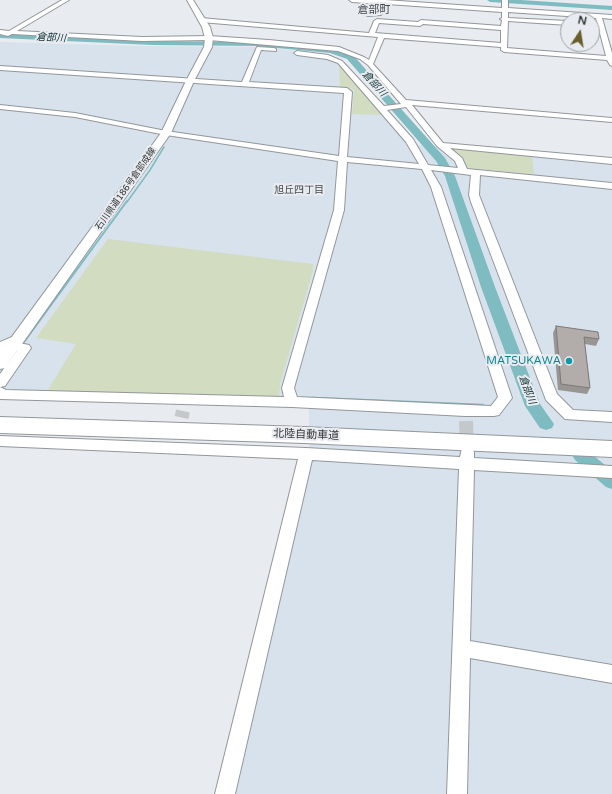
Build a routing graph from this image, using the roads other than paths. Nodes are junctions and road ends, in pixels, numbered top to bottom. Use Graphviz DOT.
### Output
graph roads {
  1 [pos="66,0"];
  2 [pos="190,0"];
  3 [pos="352,0"];
  4 [pos="505,1"];
  5 [pos="385,2"];
  6 [pos="427,3"];
  7 [pos="403,10"];
  8 [pos="505,10"];
  9 [pos="368,14"];
  10 [pos="560,14"];
  11 [pos="600,16"];
  12 [pos="612,17"];
  13 [pos="497,19"];
  14 [pos="504,19"];
  15 [pos="201,20"];
  16 [pos="600,21"];
  17 [pos="560,22"];
  18 [pos="421,23"];
  19 [pos="600,27"];
  20 [pos="504,28"];
  21 [pos="603,28"];
  22 [pos="427,30"];
  23 [pos="0,32"];
  24 [pos="612,32"];
  25 [pos="10,33"];
  26 [pos="371,35"];
  27 [pos="496,35"];
  28 [pos="382,36"];
  29 [pos="504,36"];
  30 [pos="416,38"];
  31 [pos="0,39"];
  32 [pos="209,41"];
  33 [pos="504,45"];
  34 [pos="611,60"];
  35 [pos="370,64"];
  36 [pos="0,68"];
  37 [pos="190,82"];
  38 [pos="244,85"];
  39 [pos="405,104"];
  40 [pos="0,107"];
  41 [pos="384,107"];
  42 [pos="612,120"];
  43 [pos="166,133"];
  44 [pos="443,145"];
  45 [pos="343,159"];
  46 [pos="612,161"];
  47 [pos="424,167"];
  48 [pos="461,171"];
  49 [pos="476,172"];
  50 [pos="612,186"];
  51 [pos="16,342"];
  52 [pos="0,351"];
  53 [pos="0,364"];
  54 [pos="0,383"];
  55 [pos="0,392"];
  56 [pos="292,402"];
  57 [pos="0,413"];
  58 [pos="612,417"];
  59 [pos="0,425"];
  60 [pos="612,436"];
  61 [pos="0,441"];
  62 [pos="612,449"];
  63 [pos="306,454"];
  64 [pos="467,458"];
  65 [pos="612,472"];
  66 [pos="461,648"];
  67 [pos="612,674"];
  68 [pos="225,794"];
  69 [pos="457,794"];
  1 -- 25 [label="street"];
  2 -- 15 [label="main road"];
  3 -- 5 [label="street"];
  4 -- 8 [label="street"];
  5 -- 7 [label="street"];
  5 -- 9 [label="street"];
  6 -- 7 [label="street"];
  6 -- 8 [label="street"];
  6 -- 18 [label="street"];
  7 -- 18 [label="street"];
  8 -- 10 [label="street"];
  8 -- 14 [label="street"];
  11 -- 12 [label="street"];
  13 -- 14 [label="street"];
  14 -- 17 [label="street"];
  14 -- 20 [label="street"];
  15 -- 26 [label="street"];
  15 -- 32 [label="main road"];
  16 -- 21 [label="street"];
  18 -- 20 [label="street"];
  18 -- 22 [label="street"];
  18 -- 26 [label="street"];
  18 -- 30 [label="street"];
  19 -- 21 [label="street"];
  20 -- 29 [label="street"];
  21 -- 24 [label="street"];
  21 -- 34 [label="street"];
  23 -- 25 [label="street"];
  25 -- 31 [label="street"];
  25 -- 32 [label="street"];
  26 -- 28 [label="street"];
  27 -- 29 [label="street"];
  28 -- 30 [label="street"];
  28 -- 35 [label="street"];
  29 -- 33 [label="street"];
  30 -- 33 [label="street"];
  32 -- 35 [label="street"];
  32 -- 37 [label="main road, 石川県道186号倉部成線"];
  33 -- 34 [label="street"];
  35 -- 39 [label="street"];
  36 -- 37 [label="street"];
  37 -- 38 [label="street"];
  37 -- 43 [label="main road, 石川県道186号倉部成線"];
  38 -- 41 [label="street"];
  38 -- 45 [label="street"];
  39 -- 41 [label="street"];
  39 -- 42 [label="street"];
  39 -- 44 [label="street"];
  40 -- 43 [label="street"];
  41 -- 47 [label="street"];
  43 -- 45 [label="street"];
  43 -- 51 [label="main road, 石川県道186号倉部成線"];
  44 -- 46 [label="street"];
  44 -- 48 [label="street"];
  45 -- 47 [label="street"];
  45 -- 56 [label="street"];
  47 -- 48 [label="street"];
  47 -- 56 [label="street"];
  48 -- 49 [label="street"];
  49 -- 50 [label="street"];
  49 -- 58 [label="street"];
  51 -- 52 [label="street"];
  51 -- 53 [label="main road, 石川県道186号倉部成線"];
  51 -- 54 [label="street"];
  55 -- 56 [label="street"];
  57 -- 60 [label="highway, 北陸自動車道"];
  59 -- 62 [label="highway, 北陸自動車道"];
  61 -- 63 [label="street"];
  63 -- 64 [label="street"];
  63 -- 68 [label="street"];
  64 -- 65 [label="street"];
  64 -- 66 [label="street"];
  66 -- 67 [label="street"];
  66 -- 69 [label="street"];
}
